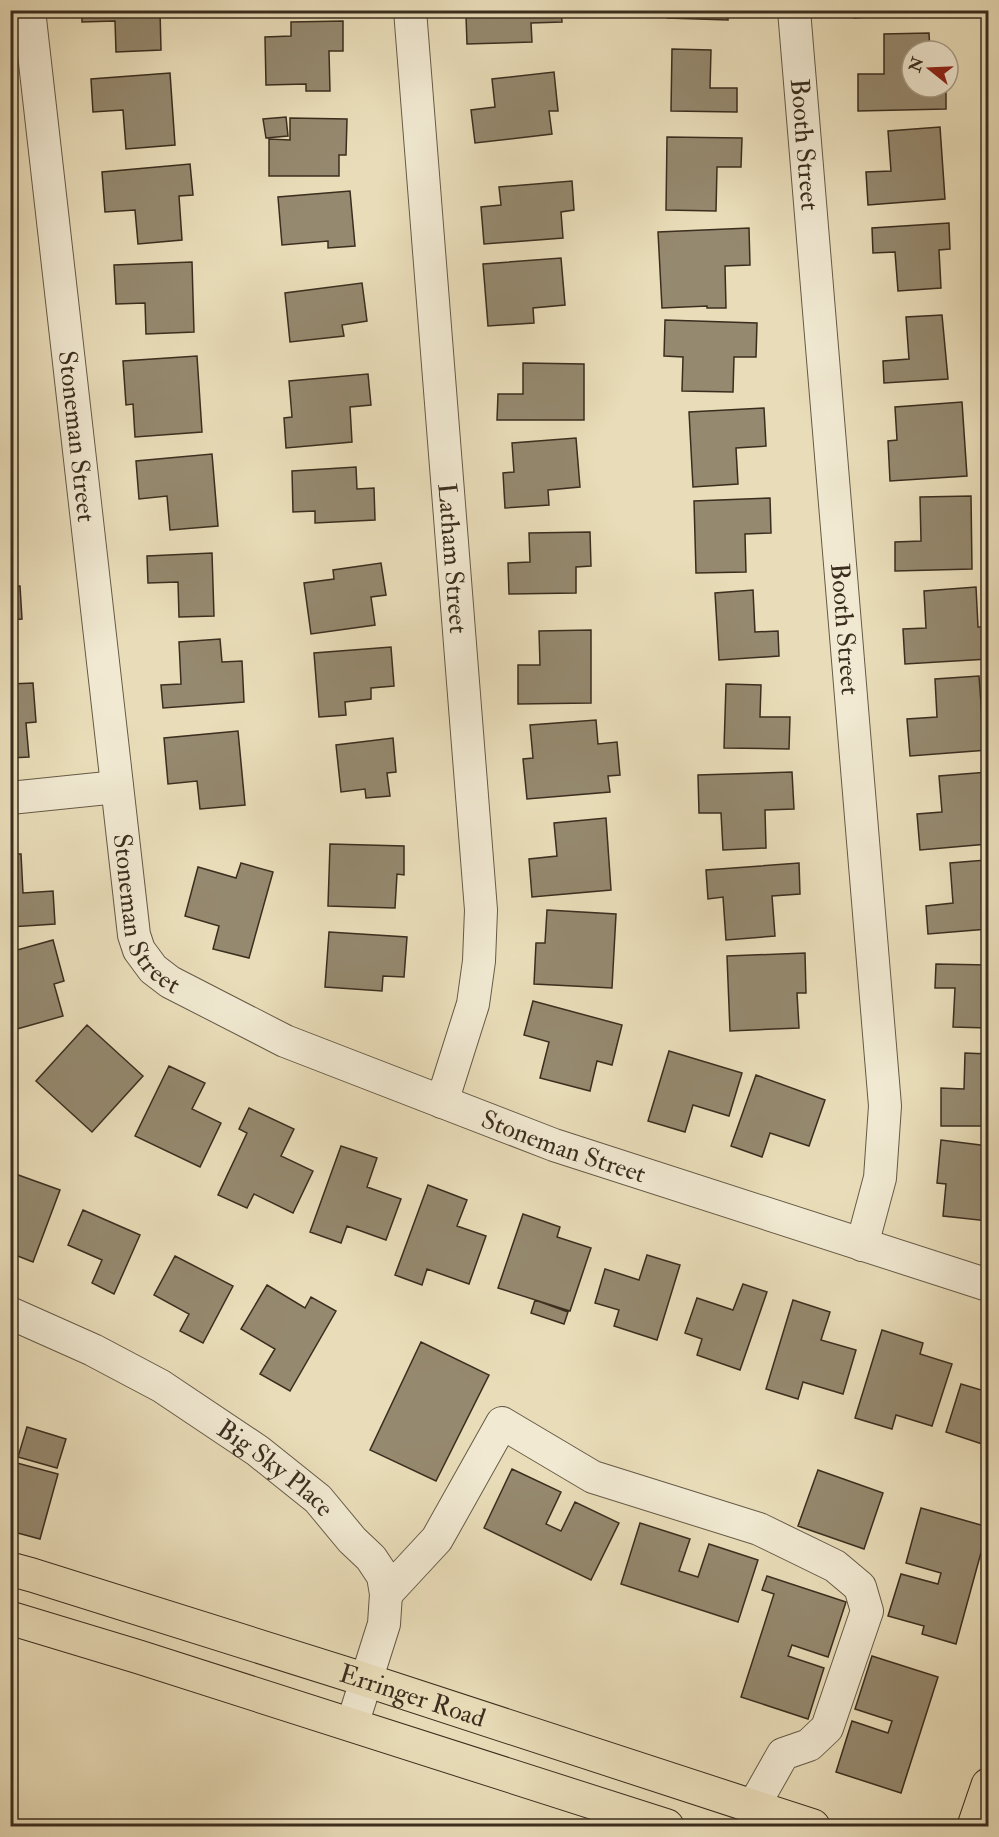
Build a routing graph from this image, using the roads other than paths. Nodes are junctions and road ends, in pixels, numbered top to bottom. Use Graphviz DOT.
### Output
graph roads {
  1 [pos="28,10"];
  2 [pos="410,10"];
  3 [pos="794,10"];
  4 [pos="117,787"];
  5 [pos="10,798"];
  6 [pos="442,1102"];
  7 [pos="862,1245"];
  8 [pos="988,1285"];
  9 [pos="10,1313"];
  10 [pos="10,1569"];
  11 [pos="386,1594"];
  12 [pos="10,1618"];
  13 [pos="366,1680"];
  14 [pos="352,1725"];
  15 [pos="988,1785"];
  16 [pos="753,1807"];
  17 [pos="667,1827"];
  18 [pos="813,1827"];
  19 [pos="974,1827"];
  1 -- 4 [label="street, Stoneman Street"];
  2 -- 6 [label="street, Latham Street"];
  3 -- 7 [label="street, Booth Street"];
  4 -- 5 [label="street"];
  4 -- 6 [label="street, Stoneman Street"];
  6 -- 7 [label="street, Stoneman Street"];
  7 -- 8 [label="street, Stoneman Street"];
  9 -- 11 [label="street, Big Sky Place"];
  10 -- 13 [label="main road, Erringer Road"];
  11 -- 13 [label="street, Big Sky Place"];
  11 -- 16 [label="street"];
  12 -- 14 [label="main road, Erringer Road"];
  13 -- 14 [label="street, Big Sky Place"];
  13 -- 16 [label="main road, Erringer Road"];
  14 -- 17 [label="main road, Erringer Road"];
  15 -- 19 [label="main road"];
  16 -- 18 [label="main road, Erringer Road"];
}
